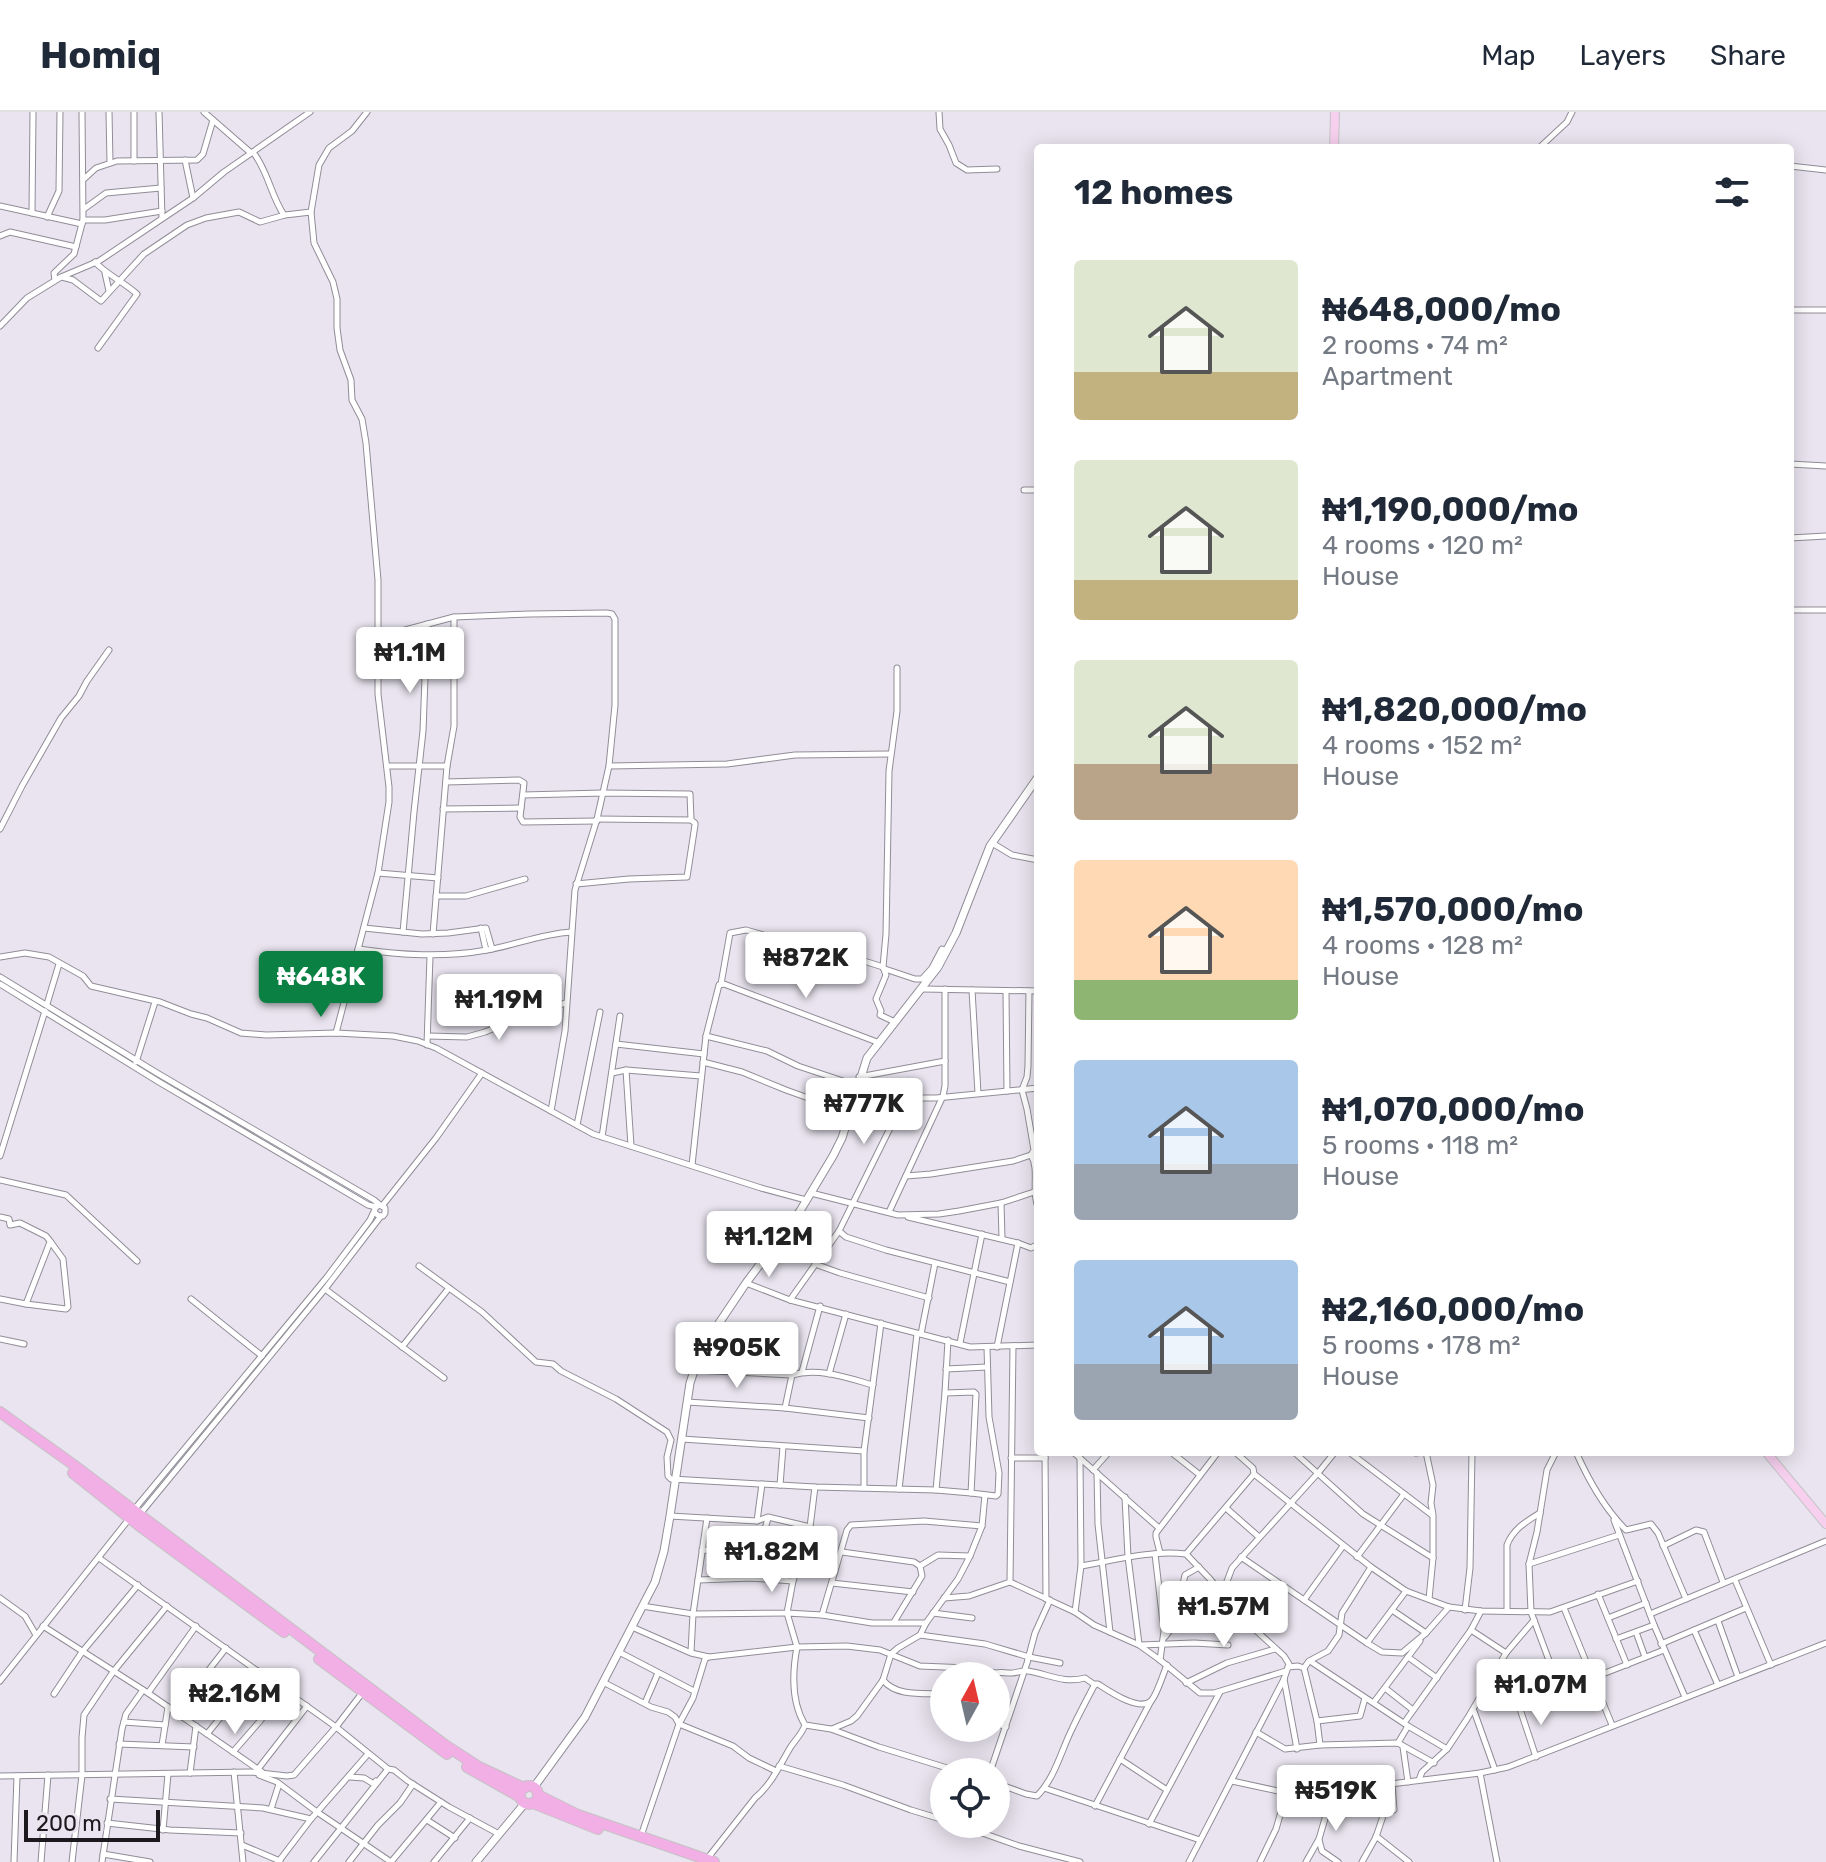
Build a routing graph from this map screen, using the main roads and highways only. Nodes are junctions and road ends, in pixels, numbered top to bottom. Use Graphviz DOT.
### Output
graph roads {
  1 [pos="1335,112"];
  2 [pos="1334,144"];
  3 [pos="0,1412"];
  4 [pos="0,1420"];
  5 [pos="1769,1456"];
  6 [pos="134,1515"];
  7 [pos="1826,1524"];
  8 [pos="529,1795"];
  9 [pos="710,1861"];
  10 [pos="693,1862"];
  1 -- 2 [label="main road"];
  3 -- 6 [label="highway"];
  4 -- 6 [label="highway"];
  5 -- 7 [label="main road"];
  6 -- 8 [label="highway"];
  6 -- 8 [label="highway"];
  8 -- 9 [label="highway"];
  8 -- 10 [label="highway"];
}
